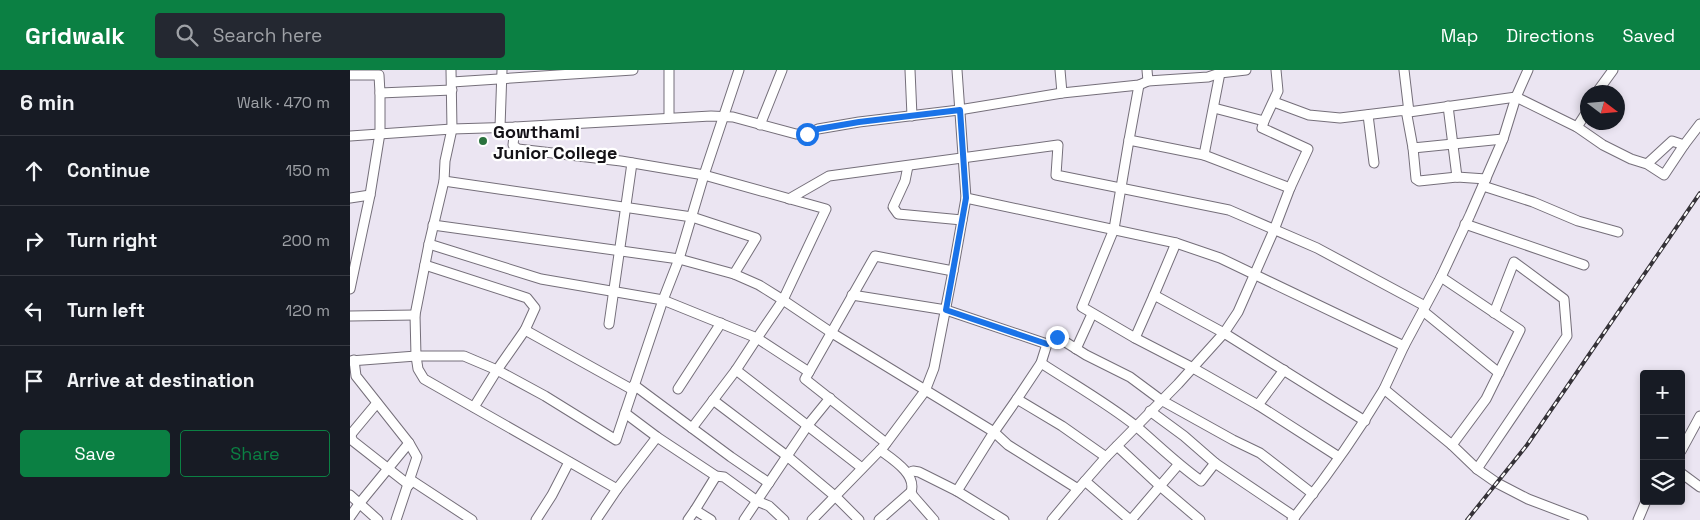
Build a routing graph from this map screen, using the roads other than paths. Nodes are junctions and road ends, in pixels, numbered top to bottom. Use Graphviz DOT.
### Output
graph roads {
  1 [pos="452,70"];
  2 [pos="633,70"];
  3 [pos="669,70"];
  4 [pos="739,70"];
  5 [pos="782,70"];
  6 [pos="910,70"];
  7 [pos="957,70"];
  8 [pos="1060,70"];
  9 [pos="1147,70"];
  10 [pos="1246,70"];
  11 [pos="1276,70"];
  12 [pos="1404,70"];
  13 [pos="1528,70"];
  14 [pos="1613,70"];
  15 [pos="379,72"];
  16 [pos="1220,73"];
  17 [pos="502,74"];
  18 [pos="350,75"];
  19 [pos="1148,81"];
  20 [pos="1139,85"];
  21 [pos="1602,85"];
  22 [pos="452,86"];
  23 [pos="380,93"];
  24 [pos="1062,93"];
  25 [pos="1516,97"];
  26 [pos="1274,102"];
  27 [pos="1448,106"];
  28 [pos="1214,108"];
  29 [pos="960,110"];
  30 [pos="1368,115"];
  31 [pos="724,116"];
  32 [pos="912,116"];
  33 [pos="669,118"];
  34 [pos="1264,121"];
  35 [pos="1580,122"];
  36 [pos="760,124"];
  37 [pos="1700,124"];
  38 [pos="500,127"];
  39 [pos="515,127"];
  40 [pos="1577,127"];
  41 [pos="452,129"];
  42 [pos="380,134"];
  43 [pos="350,136"];
  44 [pos="1503,139"];
  45 [pos="1129,140"];
  46 [pos="1452,144"];
  47 [pos="1684,145"];
  48 [pos="1413,148"];
  49 [pos="1204,155"];
  50 [pos="963,158"];
  51 [pos="632,162"];
  52 [pos="1374,163"];
  53 [pos="1648,164"];
  54 [pos="908,166"];
  55 [pos="704,175"];
  56 [pos="1457,177"];
  57 [pos="444,181"];
  58 [pos="1484,182"];
  59 [pos="1121,188"];
  60 [pos="1290,188"];
  61 [pos="370,195"];
  62 [pos="350,198"];
  63 [pos="966,198"];
  64 [pos="789,199"];
  65 [pos="625,207"];
  66 [pos="692,217"];
  67 [pos="962,220"];
  68 [pos="1465,224"];
  69 [pos="433,225"];
  70 [pos="1114,229"];
  71 [pos="1274,230"];
  72 [pos="1618,232"];
  73 [pos="1176,243"];
  74 [pos="429,244"];
  75 [pos="619,250"];
  76 [pos="354,256"];
  77 [pos="679,259"];
  78 [pos="425,265"];
  79 [pos="1584,265"];
  80 [pos="953,271"];
  81 [pos="734,274"];
  82 [pos="1254,274"];
  83 [pos="1441,277"];
  84 [pos="350,289"];
  85 [pos="614,292"];
  86 [pos="852,295"];
  87 [pos="1154,295"];
  88 [pos="663,300"];
  89 [pos="783,300"];
  90 [pos="1424,308"];
  91 [pos="946,310"];
  92 [pos="1494,313"];
  93 [pos="1092,314"];
  94 [pos="416,315"];
  95 [pos="350,316"];
  96 [pos="721,323"];
  97 [pos="609,324"];
  98 [pos="525,330"];
  99 [pos="832,333"];
  100 [pos="1224,333"];
  101 [pos="757,338"];
  102 [pos="1135,338"];
  103 [pos="1047,344"];
  104 [pos="1404,346"];
  105 [pos="1076,349"];
  106 [pos="416,356"];
  107 [pos="352,360"];
  108 [pos="1041,364"];
  109 [pos="1193,368"];
  110 [pos="497,370"];
  111 [pos="736,370"];
  112 [pos="1284,370"];
  113 [pos="809,372"];
  114 [pos="1499,373"];
  115 [pos="634,388"];
  116 [pos="678,389"];
  117 [pos="1384,389"];
  118 [pos="925,391"];
  119 [pos="830,398"];
  120 [pos="713,400"];
  121 [pos="1017,400"];
  122 [pos="1161,400"];
  123 [pos="377,403"];
  124 [pos="1258,405"];
  125 [pos="474,407"];
  126 [pos="1150,411"];
  127 [pos="625,413"];
  128 [pos="1700,416"];
  129 [pos="1365,421"];
  130 [pos="808,426"];
  131 [pos="1136,427"];
  132 [pos="692,428"];
  133 [pos="994,432"];
  134 [pos="657,437"];
  135 [pos="409,443"];
  136 [pos="1685,444"];
  137 [pos="1117,446"];
  138 [pos="1452,446"];
  139 [pos="883,447"];
  140 [pos="787,456"];
  141 [pos="1106,457"];
  142 [pos="1339,457"];
  143 [pos="570,462"];
  144 [pos="1215,463"];
  145 [pos="1178,465"];
  146 [pos="388,468"];
  147 [pos="862,468"];
  148 [pos="1477,469"];
  149 [pos="910,472"];
  150 [pos="716,476"];
  151 [pos="1685,476"];
  152 [pos="1085,481"];
  153 [pos="410,483"];
  154 [pos="769,483"];
  155 [pos="1160,486"];
  156 [pos="1700,486"];
  157 [pos="616,489"];
  158 [pos="1078,489"];
  159 [pos="957,491"];
  160 [pos="911,492"];
  161 [pos="1313,494"];
  162 [pos="350,495"];
  163 [pos="836,497"];
  164 [pos="757,501"];
  165 [pos="359,504"];
  166 [pos="1644,505"];
  167 [pos="696,510"];
  168 [pos="350,518"];
  169 [pos="1294,519"];
  170 [pos="378,520"];
  171 [pos="396,520"];
  172 [pos="472,520"];
  173 [pos="536,520"];
  174 [pos="596,520"];
  175 [pos="688,520"];
  176 [pos="711,520"];
  177 [pos="744,520"];
  178 [pos="784,520"];
  179 [pos="812,520"];
  180 [pos="859,520"];
  181 [pos="879,520"];
  182 [pos="934,520"];
  183 [pos="1004,520"];
  184 [pos="1052,520"];
  185 [pos="1131,520"];
  186 [pos="1200,520"];
  187 [pos="1584,520"];
  188 [pos="1638,520"];
  1 -- 22 [label="street"];
  2 -- 17 [label="street"];
  3 -- 33 [label="street"];
  4 -- 31 [label="street"];
  5 -- 36 [label="street"];
  6 -- 32 [label="street"];
  7 -- 29 [label="street"];
  8 -- 24 [label="street"];
  9 -- 19 [label="street"];
  10 -- 16 [label="street"];
  11 -- 26 [label="street"];
  12 -- 27 [label="street"];
  13 -- 25 [label="street"];
  14 -- 21 [label="street"];
  15 -- 18 [label="street"];
  15 -- 23 [label="street"];
  16 -- 19 [label="street"];
  16 -- 28 [label="street"];
  17 -- 22 [label="street"];
  17 -- 38 [label="street"];
  19 -- 20 [label="street"];
  20 -- 24 [label="street"];
  20 -- 45 [label="street"];
  22 -- 23 [label="street"];
  22 -- 41 [label="street"];
  23 -- 42 [label="street"];
  24 -- 29 [label="street"];
  25 -- 27 [label="street"];
  25 -- 40 [label="street"];
  25 -- 44 [label="street"];
  26 -- 30 [label="street"];
  26 -- 34 [label="street"];
  27 -- 46 [label="street"];
  28 -- 34 [label="street"];
  28 -- 49 [label="street"];
  29 -- 32 [label="street"];
  29 -- 50 [label="street"];
  30 -- 48 [label="street"];
  30 -- 52 [label="street"];
  31 -- 33 [label="street"];
  31 -- 36 [label="street"];
  31 -- 55 [label="street"];
  32 -- 36 [label="street"];
  33 -- 39 [label="street"];
  34 -- 60 [label="street"];
  35 -- 40 [label="street"];
  37 -- 47 [label="street"];
  38 -- 39 [label="street"];
  38 -- 41 [label="street"];
  39 -- 51 [label="street"];
  40 -- 53 [label="street"];
  41 -- 42 [label="street"];
  41 -- 57 [label="street"];
  42 -- 43 [label="street"];
  42 -- 61 [label="street"];
  44 -- 46 [label="street"];
  44 -- 58 [label="street"];
  45 -- 49 [label="street"];
  45 -- 59 [label="street"];
  46 -- 48 [label="street"];
  46 -- 56 [label="street"];
  47 -- 53 [label="street"];
  47 -- 53 [label="street"];
  48 -- 56 [label="street"];
  49 -- 60 [label="street"];
  50 -- 54 [label="street"];
  50 -- 59 [label="street"];
  50 -- 63 [label="street"];
  51 -- 55 [label="street"];
  51 -- 65 [label="street"];
  54 -- 64 [label="street"];
  54 -- 67 [label="street"];
  55 -- 64 [label="street"];
  55 -- 66 [label="street"];
  56 -- 58 [label="street"];
  57 -- 65 [label="street"];
  57 -- 69 [label="street"];
  58 -- 68 [label="street"];
  58 -- 72 [label="street"];
  59 -- 70 [label="street"];
  59 -- 71 [label="street"];
  60 -- 71 [label="street"];
  61 -- 62 [label="street"];
  61 -- 76 [label="street"];
  63 -- 67 [label="street"];
  63 -- 70 [label="street"];
  64 -- 89 [label="street"];
  65 -- 66 [label="street"];
  65 -- 75 [label="street"];
  66 -- 77 [label="street"];
  66 -- 81 [label="street"];
  67 -- 80 [label="street"];
  68 -- 79 [label="street"];
  68 -- 83 [label="street"];
  69 -- 74 [label="street"];
  69 -- 75 [label="street"];
  70 -- 73 [label="street"];
  70 -- 93 [label="street"];
  71 -- 82 [label="street"];
  71 -- 90 [label="street"];
  73 -- 82 [label="street"];
  73 -- 87 [label="street"];
  74 -- 78 [label="street"];
  74 -- 85 [label="street"];
  75 -- 77 [label="street"];
  75 -- 85 [label="street"];
  76 -- 84 [label="street"];
  77 -- 81 [label="street"];
  77 -- 88 [label="street"];
  78 -- 94 [label="street"];
  78 -- 98 [label="street"];
  80 -- 86 [label="street"];
  80 -- 91 [label="street"];
  81 -- 89 [label="street"];
  82 -- 100 [label="street"];
  82 -- 104 [label="street"];
  83 -- 90 [label="street"];
  83 -- 92 [label="street"];
  85 -- 88 [label="street"];
  85 -- 97 [label="street"];
  86 -- 91 [label="street"];
  86 -- 99 [label="street"];
  87 -- 100 [label="street"];
  87 -- 102 [label="street"];
  88 -- 96 [label="street"];
  88 -- 115 [label="street"];
  89 -- 99 [label="street"];
  89 -- 101 [label="street"];
  90 -- 104 [label="street"];
  90 -- 114 [label="street"];
  91 -- 103 [label="street"];
  91 -- 118 [label="street"];
  92 -- 114 [label="street"];
  92 -- 148 [label="street"];
  93 -- 102 [label="street"];
  93 -- 105 [label="street"];
  94 -- 95 [label="street"];
  94 -- 106 [label="street"];
  96 -- 101 [label="street"];
  96 -- 116 [label="street"];
  98 -- 110 [label="street"];
  98 -- 115 [label="street"];
  99 -- 113 [label="street"];
  99 -- 118 [label="street"];
  100 -- 109 [label="street"];
  100 -- 112 [label="street"];
  101 -- 111 [label="street"];
  101 -- 113 [label="street"];
  102 -- 109 [label="street"];
  103 -- 105 [label="street"];
  103 -- 108 [label="street"];
  104 -- 117 [label="street"];
  105 -- 122 [label="street"];
  106 -- 107 [label="street"];
  106 -- 110 [label="street"];
  106 -- 125 [label="street"];
  107 -- 123 [label="street"];
  108 -- 121 [label="street"];
  108 -- 131 [label="street"];
  109 -- 122 [label="street"];
  109 -- 124 [label="street"];
  110 -- 125 [label="street"];
  110 -- 127 [label="street"];
  111 -- 120 [label="street"];
  111 -- 130 [label="street"];
  112 -- 124 [label="street"];
  112 -- 129 [label="street"];
  113 -- 119 [label="street"];
  114 -- 138 [label="street"];
  115 -- 127 [label="street"];
  115 -- 132 [label="street"];
  117 -- 129 [label="street"];
  117 -- 138 [label="street"];
  118 -- 133 [label="street"];
  118 -- 139 [label="street"];
  119 -- 130 [label="street"];
  119 -- 139 [label="street"];
  120 -- 132 [label="street"];
  120 -- 140 [label="street"];
  121 -- 133 [label="street"];
  121 -- 141 [label="street"];
  122 -- 126 [label="street"];
  122 -- 161 [label="street"];
  123 -- 135 [label="street"];
  123 -- 146 [label="street"];
  124 -- 142 [label="street"];
  125 -- 143 [label="street"];
  126 -- 131 [label="street"];
  126 -- 144 [label="street"];
  127 -- 134 [label="street"];
  128 -- 136 [label="street"];
  129 -- 142 [label="street"];
  130 -- 140 [label="street"];
  130 -- 147 [label="street"];
  131 -- 137 [label="street"];
  131 -- 145 [label="street"];
  132 -- 154 [label="street"];
  133 -- 158 [label="street"];
  133 -- 159 [label="street"];
  134 -- 150 [label="street"];
  134 -- 157 [label="street"];
  135 -- 146 [label="street"];
  135 -- 153 [label="street"];
  137 -- 141 [label="street"];
  137 -- 155 [label="street"];
  138 -- 148 [label="street"];
  139 -- 147 [label="street"];
  139 -- 149 [label="street"];
  140 -- 154 [label="street"];
  140 -- 163 [label="street"];
  141 -- 152 [label="street"];
  142 -- 161 [label="street"];
  143 -- 157 [label="street"];
  143 -- 173 [label="street"];
  144 -- 145 [label="street"];
  144 -- 169 [label="street"];
  145 -- 155 [label="street"];
  146 -- 153 [label="street"];
  146 -- 165 [label="street"];
  147 -- 163 [label="street"];
  148 -- 187 [label="street"];
  149 -- 159 [label="street"];
  149 -- 160 [label="street"];
  150 -- 164 [label="street"];
  150 -- 167 [label="street"];
  151 -- 156 [label="street"];
  152 -- 158 [label="street"];
  152 -- 185 [label="street"];
  153 -- 171 [label="street"];
  153 -- 172 [label="street"];
  154 -- 164 [label="street"];
  155 -- 185 [label="street"];
  155 -- 186 [label="street"];
  157 -- 174 [label="street"];
  158 -- 184 [label="street"];
  159 -- 183 [label="street"];
  160 -- 181 [label="street"];
  160 -- 182 [label="street"];
  161 -- 169 [label="street"];
  162 -- 165 [label="street"];
  163 -- 179 [label="street"];
  163 -- 180 [label="street"];
  164 -- 177 [label="street"];
  164 -- 178 [label="street"];
  165 -- 168 [label="street"];
  165 -- 170 [label="street"];
  166 -- 188 [label="street"];
  167 -- 175 [label="street"];
  167 -- 176 [label="street"];
}
